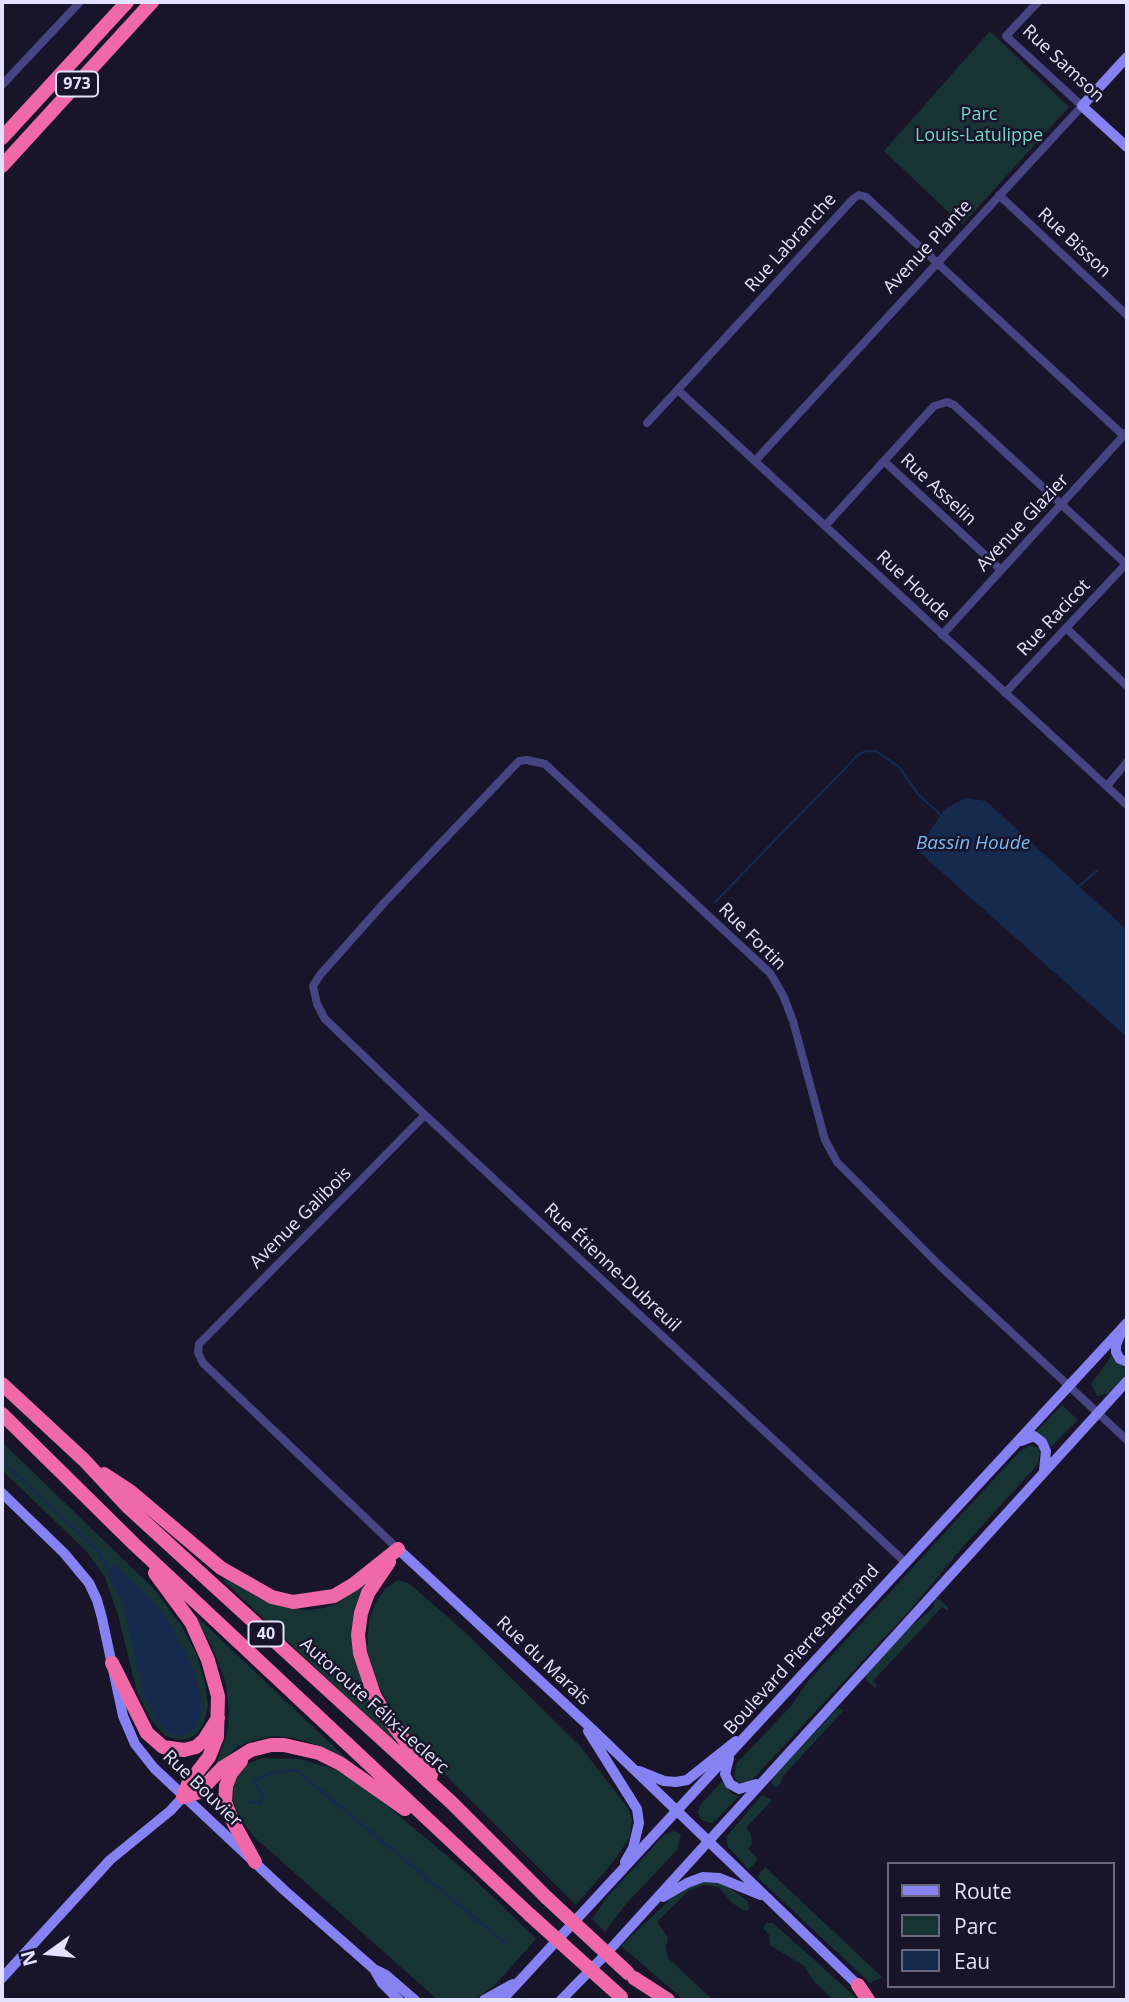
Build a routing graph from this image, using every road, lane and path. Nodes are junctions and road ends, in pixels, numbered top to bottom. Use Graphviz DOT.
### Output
graph roads {
  1 [pos="127,2"];
  2 [pos="152,2"];
  3 [pos="1038,2"];
  4 [pos="76,3"];
  5 [pos="1127,57"];
  6 [pos="2,85"];
  7 [pos="1082,106"];
  8 [pos="2,138"];
  9 [pos="1127,147"];
  10 [pos="2,166"];
  11 [pos="999,195"];
  12 [pos="937,263"];
  13 [pos="1127,315"];
  14 [pos="678,390"];
  15 [pos="647,423"];
  16 [pos="1126,434"];
  17 [pos="755,461"];
  18 [pos="885,462"];
  19 [pos="1062,505"];
  20 [pos="825,526"];
  21 [pos="1127,565"];
  22 [pos="1002,570"];
  23 [pos="1066,628"];
  24 [pos="942,635"];
  25 [pos="1127,686"];
  26 [pos="1005,693"];
  27 [pos="1127,762"];
  28 [pos="1107,786"];
  29 [pos="1127,805"];
  30 [pos="313,986"];
  31 [pos="425,1115"];
  32 [pos="1125,1326"];
  33 [pos="200,1344"];
  34 [pos="1127,1362"];
  35 [pos="1127,1381"];
  36 [pos="2,1384"];
  37 [pos="1069,1386"];
  38 [pos="2,1414"];
  39 [pos="1098,1414"];
  40 [pos="1127,1440"];
  41 [pos="1014,1444"];
  42 [pos="84,1461"];
  43 [pos="1044,1474"];
  44 [pos="2,1493"];
  45 [pos="134,1544"];
  46 [pos="398,1549"];
  47 [pos="905,1562"];
  48 [pos="111,1663"];
  49 [pos="768,1714"];
  50 [pos="218,1717"];
  51 [pos="580,1720"];
  52 [pos="251,1750"];
  53 [pos="730,1756"];
  54 [pos="632,1769"];
  55 [pos="763,1781"];
  56 [pos="183,1797"];
  57 [pos="452,1803"];
  58 [pos="678,1811"];
  59 [pos="709,1841"];
  60 [pos="460,1849"];
  61 [pos="255,1862"];
  62 [pos="617,1878"];
  63 [pos="769,1899"];
  64 [pos="652,1904"];
  65 [pos="374,1969"];
  66 [pos="631,1976"];
  67 [pos="524,1977"];
  68 [pos="2,1978"];
  69 [pos="397,1984"];
  70 [pos="858,1985"];
  71 [pos="623,1999"];
  72 [pos="398,2000"];
  73 [pos="415,2000"];
  74 [pos="423,2000"];
  75 [pos="484,2000"];
  76 [pos="502,2000"];
  77 [pos="561,2000"];
  78 [pos="657,2000"];
  79 [pos="668,2000"];
  80 [pos="868,2000"];
  81 [pos="874,2000"];
  1 -- 8 [label="highway, 973"];
  2 -- 10 [label="highway, 973"];
  3 -- 7 [label="street, Rue Samson"];
  4 -- 6 [label="street"];
  5 -- 7 [label="main road, Avenue Plante"];
  7 -- 9 [label="main road, Rue Samson"];
  7 -- 11 [label="street, Avenue Plante"];
  11 -- 12 [label="street, Avenue Plante"];
  11 -- 13 [label="street, Rue Bisson"];
  12 -- 14 [label="street, Rue Labranche"];
  12 -- 16 [label="street, Rue Labranche"];
  12 -- 17 [label="street, Avenue Plante"];
  14 -- 15 [label="street, Rue Labranche"];
  14 -- 17 [label="street, Rue Houde"];
  16 -- 19 [label="street, Avenue Glazier"];
  17 -- 20 [label="street, Rue Houde"];
  18 -- 19 [label="street"];
  18 -- 20 [label="street"];
  18 -- 22 [label="street, Rue Asselin"];
  19 -- 21 [label="street"];
  19 -- 22 [label="street, Avenue Glazier"];
  20 -- 24 [label="street, Rue Houde"];
  21 -- 23 [label="street, Rue Racicot"];
  22 -- 24 [label="street, Avenue Glazier"];
  23 -- 25 [label="street"];
  23 -- 26 [label="street, Rue Racicot"];
  24 -- 26 [label="street, Rue Houde"];
  26 -- 28 [label="street, Rue Houde"];
  27 -- 28 [label="street"];
  28 -- 29 [label="street, Rue Houde"];
  30 -- 31 [label="street, Rue Étienne-Dubreuil"];
  30 -- 37 [label="street, Rue Fortin"];
  31 -- 33 [label="street, Avenue Galibois"];
  31 -- 47 [label="street, Rue Étienne-Dubreuil"];
  32 -- 34 [label="main road"];
  32 -- 37 [label="main road, Boulevard Pierre-Bertrand"];
  33 -- 46 [label="street, Rue du Marais"];
  35 -- 39 [label="main road"];
  36 -- 42 [label="highway, Autoroute Félix-Leclerc / 40"];
  37 -- 39 [label="street, Rue Fortin"];
  37 -- 41 [label="main road, Boulevard Pierre-Bertrand"];
  38 -- 45 [label="highway, 40"];
  39 -- 40 [label="street, Rue Fortin"];
  39 -- 43 [label="main road"];
  41 -- 43 [label="main road"];
  41 -- 47 [label="main road, Boulevard Pierre-Bertrand"];
  42 -- 46 [label="highway"];
  42 -- 57 [label="highway, Autoroute Félix-Leclerc / 40"];
  43 -- 55 [label="main road"];
  44 -- 48 [label="main road, Rue Bouvier"];
  45 -- 50 [label="highway"];
  45 -- 60 [label="highway, 40"];
  46 -- 51 [label="main road, Rue du Marais"];
  46 -- 57 [label="highway"];
  47 -- 49 [label="main road, Boulevard Pierre-Bertrand"];
  48 -- 50 [label="highway"];
  48 -- 56 [label="main road, Rue Bouvier"];
  49 -- 53 [label="main road, Boulevard Pierre-Bertrand"];
  49 -- 54 [label="main road"];
  50 -- 56 [label="highway"];
  51 -- 54 [label="main road, Rue du Marais"];
  51 -- 62 [label="main road"];
  52 -- 56 [label="highway"];
  52 -- 60 [label="highway"];
  52 -- 61 [label="highway"];
  53 -- 55 [label="main road"];
  53 -- 58 [label="main road, Boulevard Pierre-Bertrand"];
  54 -- 58 [label="main road, Rue du Marais"];
  55 -- 59 [label="main road"];
  56 -- 61 [label="main road, Rue Bouvier"];
  56 -- 68 [label="main road"];
  57 -- 66 [label="highway, Autoroute Félix-Leclerc / 40, bridge"];
  58 -- 59 [label="main road, Rue du Marais"];
  58 -- 62 [label="main road, Boulevard Pierre-Bertrand"];
  59 -- 63 [label="main road, Rue du Marais"];
  59 -- 64 [label="main road"];
  60 -- 71 [label="highway, 40, bridge"];
  61 -- 65 [label="main road, Rue Bouvier"];
  62 -- 67 [label="main road, Boulevard Pierre-Bertrand"];
  63 -- 64 [label="main road"];
  63 -- 70 [label="main road, Rue du Marais"];
  64 -- 77 [label="main road"];
  65 -- 69 [label="main road, Rue Bouvier"];
  65 -- 72 [label="main road, Rue Bouvier"];
  66 -- 78 [label="highway, Autoroute Félix-Leclerc / 40"];
  66 -- 79 [label="highway"];
  67 -- 75 [label="main road"];
  67 -- 76 [label="main road, Boulevard Pierre-Bertrand"];
  69 -- 73 [label="main road, Rue Bouvier"];
  69 -- 74 [label="main road"];
  70 -- 80 [label="highway"];
  70 -- 81 [label="main road, Rue du Marais"];
}
